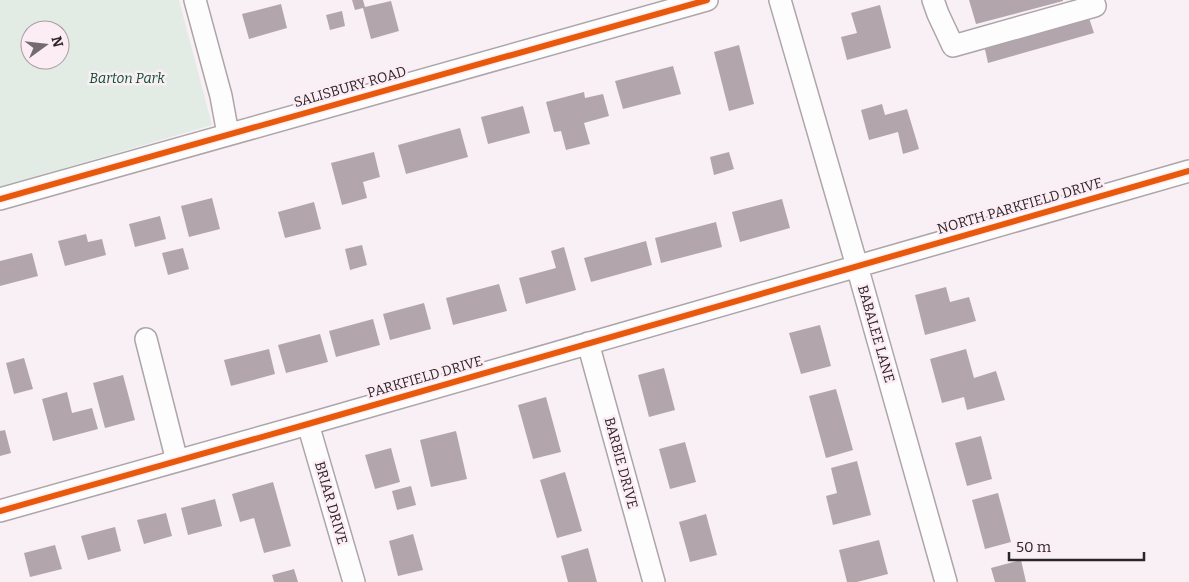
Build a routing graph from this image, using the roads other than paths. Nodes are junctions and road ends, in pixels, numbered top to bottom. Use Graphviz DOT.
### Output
graph roads {
  1 [pos="195,0"];
  2 [pos="707,0"];
  3 [pos="780,0"];
  4 [pos="933,0"];
  5 [pos="1093,0"];
  6 [pos="228,134"];
  7 [pos="1189,170"];
  8 [pos="0,199"];
  9 [pos="857,266"];
  10 [pos="146,339"];
  11 [pos="588,343"];
  12 [pos="308,424"];
  13 [pos="177,461"];
  14 [pos="0,511"];
  15 [pos="354,582"];
  16 [pos="654,582"];
  17 [pos="946,582"];
  1 -- 6 [label="street"];
  2 -- 6 [label="street, SALISBURY ROAD"];
  3 -- 9 [label="street, BABALEE LANE"];
  4 -- 5 [label="street"];
  6 -- 8 [label="street, SALISBURY ROAD"];
  7 -- 9 [label="street, NORTH PARKFIELD DRIVE"];
  9 -- 11 [label="street, PARKFIELD DRIVE"];
  9 -- 17 [label="street, BABALEE LANE"];
  10 -- 13 [label="street"];
  11 -- 12 [label="street, PARKFIELD DRIVE"];
  11 -- 16 [label="street, BARBIE DRIVE"];
  12 -- 13 [label="street, PARKFIELD DRIVE"];
  12 -- 15 [label="street, BRIAR DRIVE"];
  13 -- 14 [label="street, PARKFIELD DRIVE"];
}
